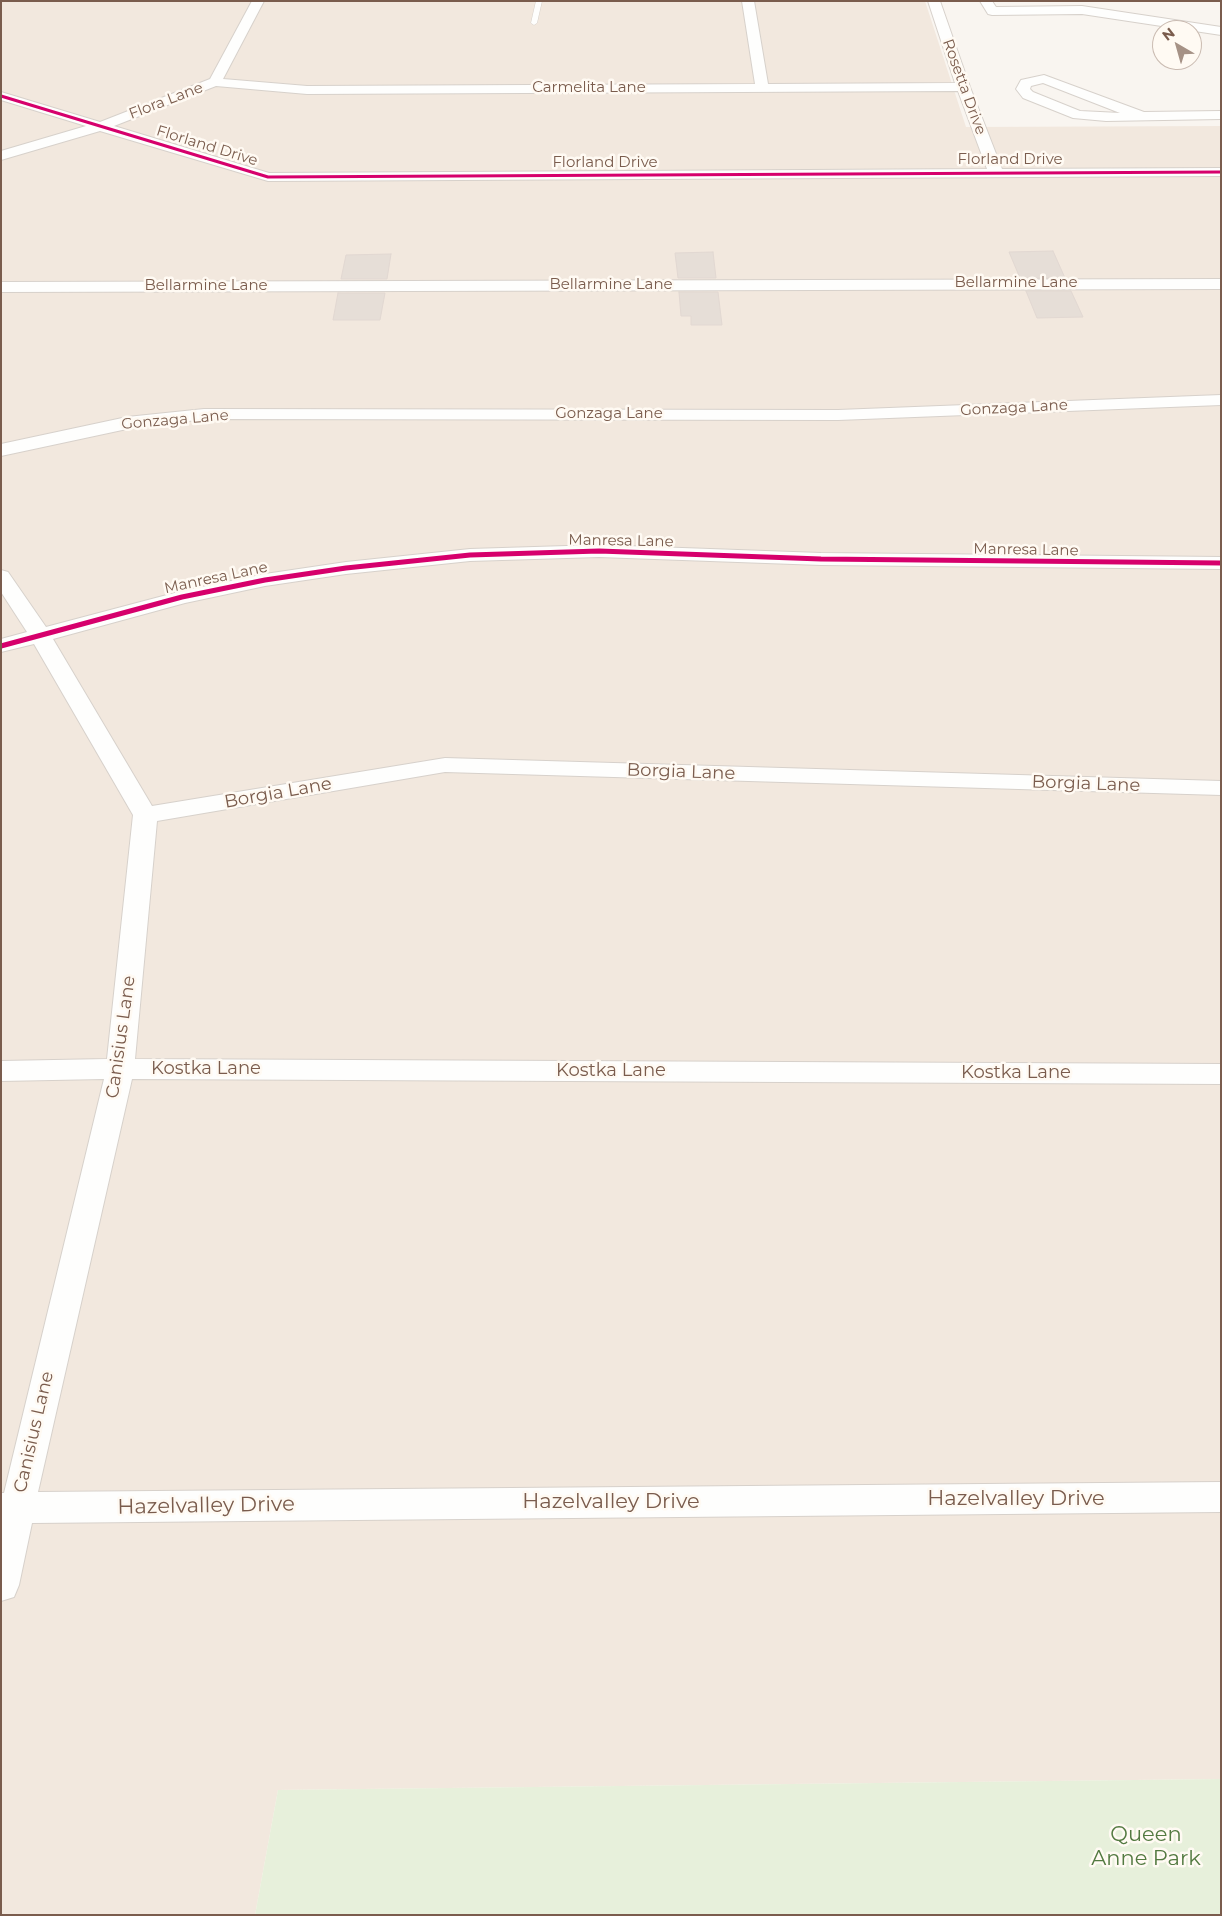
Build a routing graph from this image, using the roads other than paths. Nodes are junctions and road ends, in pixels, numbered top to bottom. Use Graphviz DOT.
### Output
graph roads {
  1 [pos="258,1"];
  2 [pos="539,1"];
  3 [pos="748,1"];
  4 [pos="934,1"];
  5 [pos="986,1"];
  6 [pos="1088,1"];
  7 [pos="1098,12"];
  8 [pos="534,22"];
  9 [pos="1221,30"];
  10 [pos="215,82"];
  11 [pos="762,87"];
  12 [pos="963,87"];
  13 [pos="1,96"];
  14 [pos="1221,115"];
  15 [pos="1141,116"];
  16 [pos="101,126"];
  17 [pos="1,156"];
  18 [pos="996,172"];
  19 [pos="1221,172"];
  20 [pos="1221,284"];
  21 [pos="1,287"];
  22 [pos="1221,400"];
  23 [pos="1,450"];
  24 [pos="1221,563"];
  25 [pos="1,576"];
  26 [pos="40,635"];
  27 [pos="1,646"];
  28 [pos="1221,788"];
  29 [pos="145,815"];
  30 [pos="120,1069"];
  31 [pos="1,1071"];
  32 [pos="1221,1074"];
  33 [pos="1221,1497"];
  34 [pos="9,1508"];
  35 [pos="1,1585"];
  1 -- 10 [label="street, Flora Lane"];
  2 -- 8 [label="lane"];
  3 -- 11 [label="street"];
  4 -- 12 [label="street, Rosetta Drive"];
  5 -- 7 [label="street"];
  6 -- 7 [label="street"];
  7 -- 9 [label="street"];
  10 -- 11 [label="street, Carmelita Lane"];
  10 -- 16 [label="street, Flora Lane"];
  11 -- 12 [label="street, Carmelita Lane"];
  12 -- 18 [label="street, Rosetta Drive"];
  13 -- 16 [label="street, Florland Drive"];
  14 -- 15 [label="street"];
  15 -- 15 [label="street"];
  16 -- 17 [label="street, Flora Lane"];
  16 -- 18 [label="street, Florland Drive"];
  18 -- 19 [label="street, Florland Drive"];
  20 -- 21 [label="street, Bellarmine Lane"];
  22 -- 23 [label="street, Gonzaga Lane"];
  24 -- 26 [label="street, Manresa Lane"];
  25 -- 26 [label="street"];
  26 -- 27 [label="street, Manresa Lane"];
  26 -- 29 [label="street"];
  28 -- 29 [label="street, Borgia Lane"];
  29 -- 30 [label="street, Canisius Lane"];
  30 -- 31 [label="street, Kostka Lane"];
  30 -- 32 [label="street, Kostka Lane"];
  30 -- 34 [label="street, Canisius Lane"];
  33 -- 34 [label="street, Hazelvalley Drive"];
  34 -- 35 [label="street, Canisius Lane"];
}
